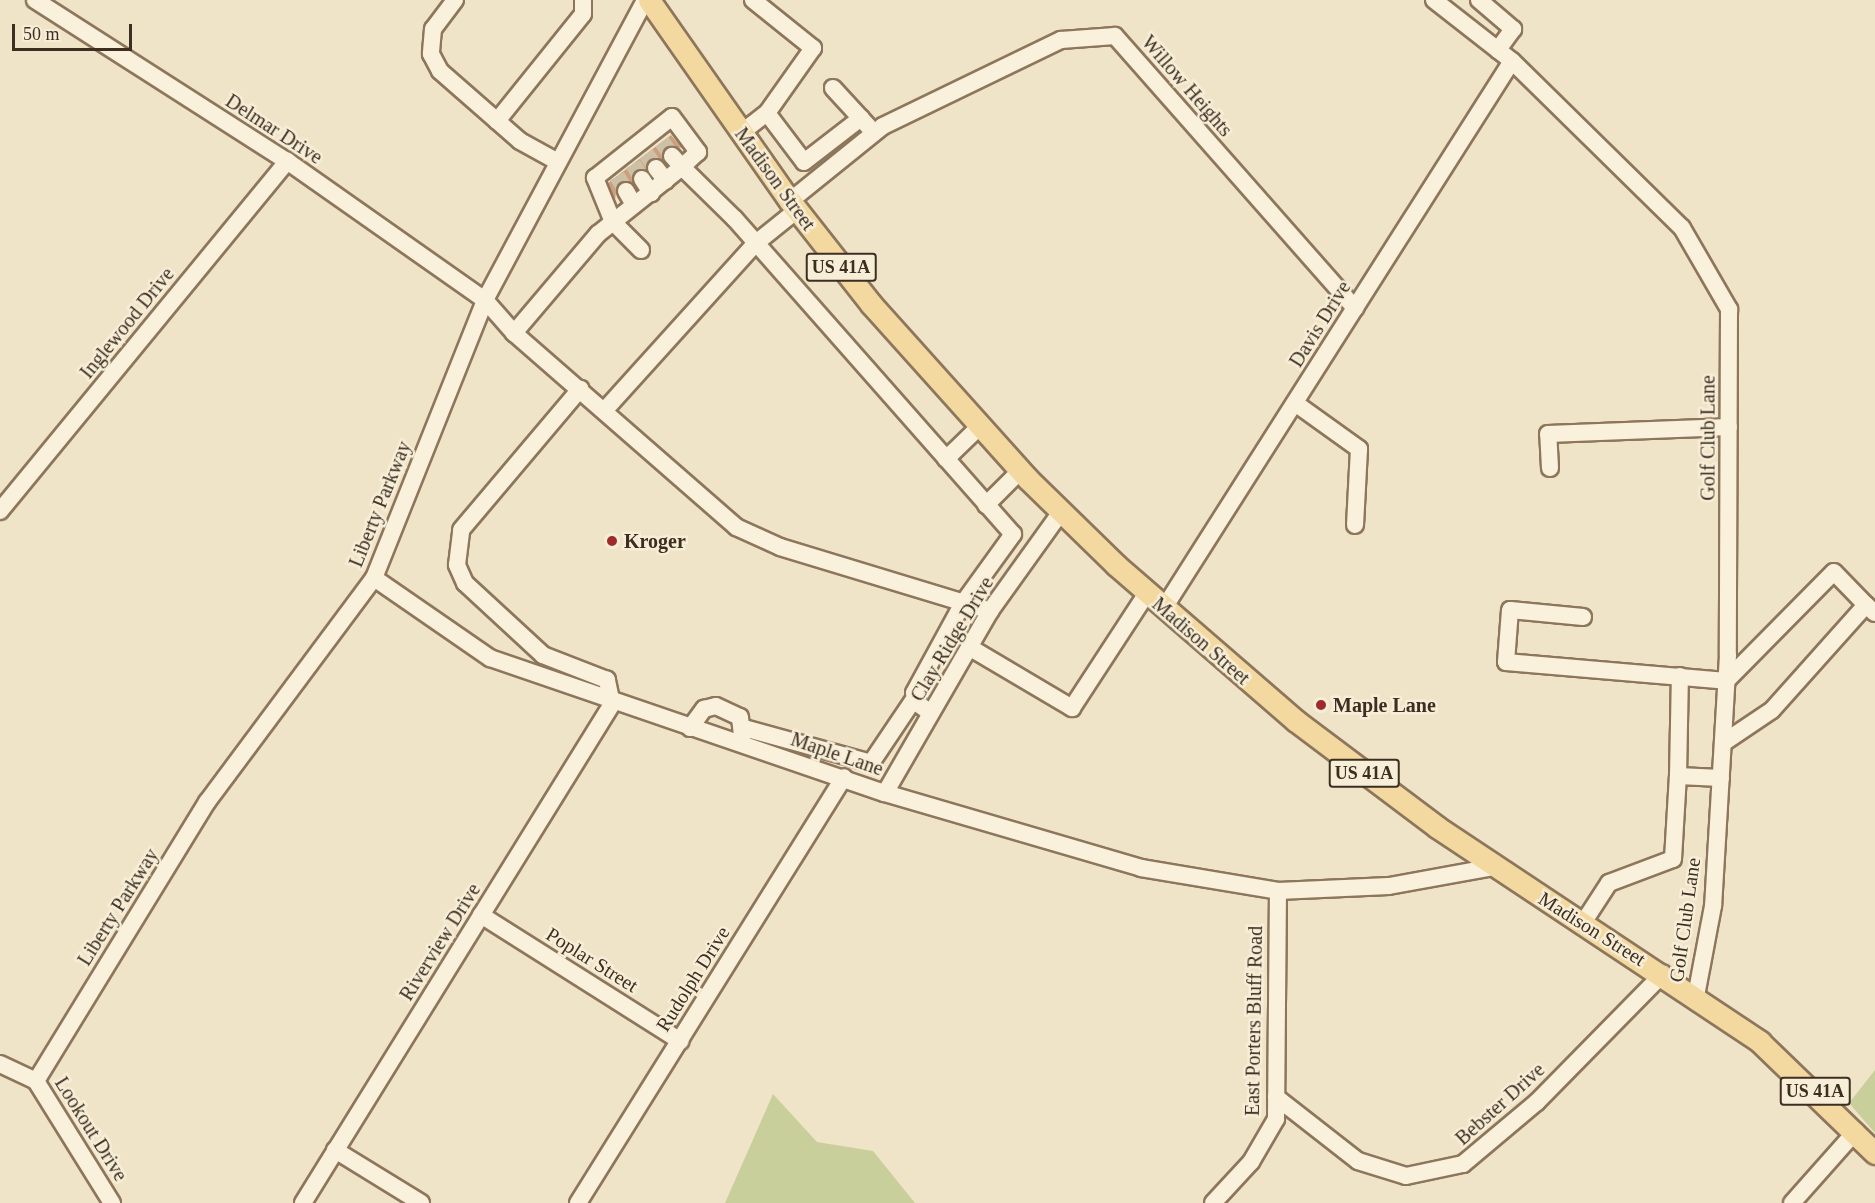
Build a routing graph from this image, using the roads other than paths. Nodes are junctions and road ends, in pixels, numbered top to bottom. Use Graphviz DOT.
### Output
graph roads {
  1 [pos="35,0"];
  2 [pos="455,0"];
  3 [pos="583,0"];
  4 [pos="647,0"];
  5 [pos="753,0"];
  6 [pos="1436,0"];
  7 [pos="1479,0"];
  8 [pos="1498,50"];
  9 [pos="1512,61"];
  10 [pos="834,88"];
  11 [pos="767,112"];
  12 [pos="861,118"];
  13 [pos="497,121"];
  14 [pos="741,133"];
  15 [pos="874,133"];
  16 [pos="813,156"];
  17 [pos="287,161"];
  18 [pos="558,162"];
  19 [pos="677,162"];
  20 [pos="825,172"];
  21 [pos="793,205"];
  22 [pos="613,222"];
  23 [pos="756,243"];
  24 [pos="641,250"];
  25 [pos="485,300"];
  26 [pos="1354,308"];
  27 [pos="514,333"];
  28 [pos="580,389"];
  29 [pos="1295,403"];
  30 [pos="604,411"];
  31 [pos="979,427"];
  32 [pos="1729,427"];
  33 [pos="946,459"];
  34 [pos="1550,468"];
  35 [pos="1020,471"];
  36 [pos="986,505"];
  37 [pos="0,511"];
  38 [pos="1061,512"];
  39 [pos="1355,525"];
  40 [pos="374,578"];
  41 [pos="1147,593"];
  42 [pos="963,603"];
  43 [pos="1164,608"];
  44 [pos="1870,609"];
  45 [pos="990,611"];
  46 [pos="1583,617"];
  47 [pos="969,647"];
  48 [pos="1680,675"];
  49 [pos="1726,681"];
  50 [pos="914,699"];
  51 [pos="612,704"];
  52 [pos="931,713"];
  53 [pos="690,728"];
  54 [pos="742,736"];
  55 [pos="1723,743"];
  56 [pos="1678,776"];
  57 [pos="844,777"];
  58 [pos="1720,778"];
  59 [pos="885,793"];
  60 [pos="1494,867"];
  61 [pos="1278,891"];
  62 [pos="481,915"];
  63 [pos="1583,923"];
  64 [pos="1663,974"];
  65 [pos="1696,996"];
  66 [pos="680,1041"];
  67 [pos="0,1064"];
  68 [pos="36,1081"];
  69 [pos="1276,1097"];
  70 [pos="1856,1131"];
  71 [pos="335,1150"];
  72 [pos="1875,1153"];
  73 [pos="112,1203"];
  74 [pos="303,1203"];
  75 [pos="421,1203"];
  76 [pos="578,1203"];
  77 [pos="1213,1203"];
  78 [pos="1792,1203"];
  1 -- 17 [label="street, Delmar Drive"];
  2 -- 13 [label="street"];
  3 -- 13 [label="street"];
  4 -- 14 [label="main road, Madison Street / US 41A"];
  4 -- 18 [label="street, Liberty Parkway"];
  5 -- 11 [label="street"];
  6 -- 8 [label="street, Golf Club Lane"];
  7 -- 8 [label="street"];
  8 -- 9 [label="street, Golf Club Lane"];
  9 -- 26 [label="street, Davis Drive"];
  9 -- 32 [label="street, Golf Club Lane"];
  10 -- 12 [label="street"];
  11 -- 14 [label="street"];
  11 -- 16 [label="street"];
  12 -- 15 [label="street"];
  12 -- 16 [label="street"];
  13 -- 18 [label="street"];
  14 -- 21 [label="main road, Madison Street / US 41A"];
  15 -- 20 [label="street, Willow Heights"];
  15 -- 26 [label="street, Willow Heights"];
  16 -- 20 [label="street"];
  17 -- 25 [label="street, Delmar Drive"];
  17 -- 37 [label="street, Inglewood Drive"];
  18 -- 25 [label="street, Liberty Parkway"];
  19 -- 22 [label="street"];
  19 -- 22 [label="street"];
  19 -- 23 [label="street"];
  20 -- 21 [label="street, Willow Heights"];
  21 -- 23 [label="street, Willow Heights"];
  21 -- 31 [label="main road, Madison Street / US 41A"];
  22 -- 24 [label="street"];
  22 -- 27 [label="street"];
  23 -- 30 [label="street, Willow Heights"];
  23 -- 33 [label="street"];
  25 -- 27 [label="street, Delmar Drive"];
  25 -- 40 [label="street, Liberty Parkway"];
  26 -- 29 [label="street, Davis Drive"];
  27 -- 28 [label="street, Delmar Drive"];
  28 -- 30 [label="street, Delmar Drive"];
  28 -- 51 [label="street"];
  29 -- 39 [label="street"];
  29 -- 43 [label="street, Davis Drive"];
  30 -- 42 [label="street, Delmar Drive"];
  31 -- 33 [label="street"];
  31 -- 35 [label="main road, Madison Street / US 41A"];
  32 -- 34 [label="street"];
  32 -- 49 [label="street, Golf Club Lane"];
  33 -- 36 [label="street"];
  35 -- 36 [label="street"];
  35 -- 38 [label="main road, Madison Street / US 41A"];
  36 -- 42 [label="street"];
  38 -- 41 [label="main road, Madison Street / US 41A"];
  38 -- 45 [label="street, Clay Ridge Drive"];
  40 -- 51 [label="street, Maple Lane"];
  40 -- 68 [label="street, Liberty Parkway"];
  41 -- 43 [label="main road, Madison Street / US 41A"];
  41 -- 47 [label="street"];
  42 -- 45 [label="street, Delmar Drive"];
  42 -- 50 [label="street"];
  43 -- 60 [label="main road, Madison Street / US 41A"];
  44 -- 49 [label="street"];
  44 -- 55 [label="street"];
  45 -- 47 [label="street, Clay Ridge Drive"];
  46 -- 48 [label="street"];
  47 -- 52 [label="street, Clay Ridge Drive"];
  48 -- 49 [label="street"];
  48 -- 56 [label="street"];
  49 -- 55 [label="street, Golf Club Lane"];
  50 -- 52 [label="street"];
  50 -- 54 [label="street"];
  51 -- 53 [label="street, Maple Lane"];
  51 -- 62 [label="street, Riverview Drive"];
  52 -- 59 [label="street, Clay Ridge Drive"];
  53 -- 54 [label="street, Maple Lane"];
  53 -- 54 [label="street"];
  54 -- 57 [label="street, Maple Lane"];
  55 -- 58 [label="street, Golf Club Lane"];
  56 -- 58 [label="street"];
  56 -- 63 [label="street"];
  57 -- 59 [label="street, Maple Lane"];
  57 -- 66 [label="street, Rudolph Drive"];
  58 -- 65 [label="street, Golf Club Lane"];
  59 -- 61 [label="street, Maple Lane"];
  60 -- 61 [label="street, Maple Lane"];
  60 -- 63 [label="main road, Madison Street / US 41A"];
  61 -- 69 [label="street, East Porters Bluff Road"];
  62 -- 66 [label="street, Poplar Street"];
  62 -- 71 [label="street, Riverview Drive"];
  63 -- 64 [label="main road, Madison Street / US 41A"];
  64 -- 65 [label="main road, Madison Street / US 41A"];
  64 -- 69 [label="street, Bebster Drive"];
  65 -- 70 [label="main road, Madison Street / US 41A"];
  66 -- 76 [label="street, Rudolph Drive"];
  67 -- 68 [label="street, Lookout Drive"];
  68 -- 73 [label="street, Lookout Drive"];
  69 -- 77 [label="street, East Porters Bluff Road"];
  70 -- 72 [label="main road, Madison Street / US 41A"];
  70 -- 78 [label="street"];
  71 -- 74 [label="street, Riverview Drive"];
  71 -- 75 [label="street"];
}
